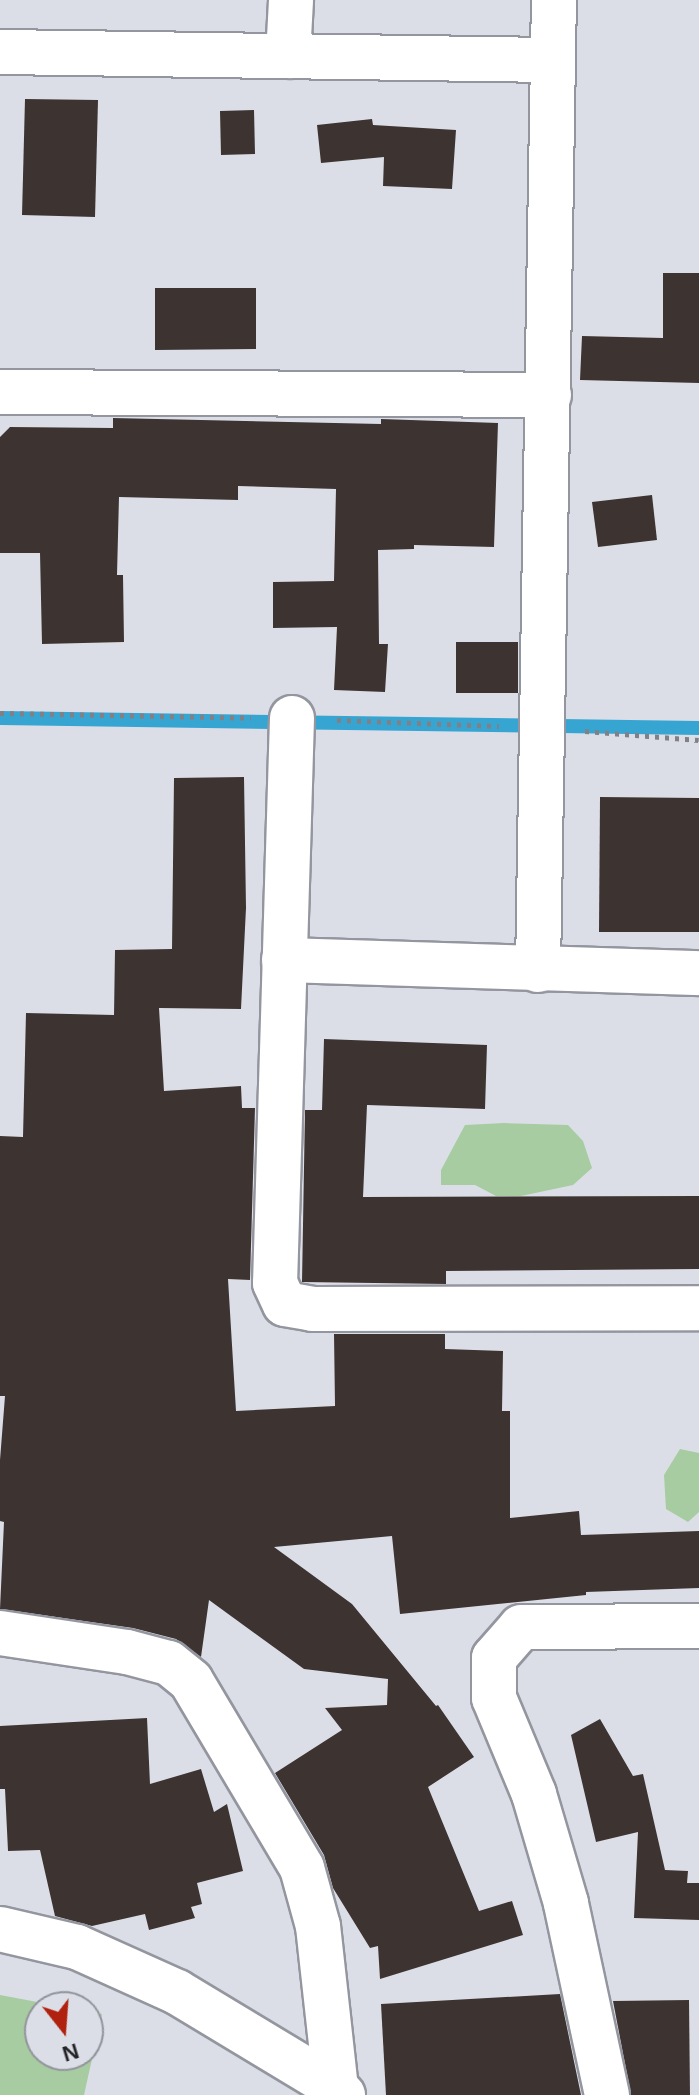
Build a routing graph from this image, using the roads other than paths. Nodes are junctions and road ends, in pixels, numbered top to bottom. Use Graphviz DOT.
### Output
graph roads {
  1 [pos="291,0"];
  2 [pos="554,0"];
  3 [pos="0,52"];
  4 [pos="288,56"];
  5 [pos="553,60"];
  6 [pos="0,392"];
  7 [pos="549,395"];
  8 [pos="292,718"];
  9 [pos="284,960"];
  10 [pos="538,970"];
  11 [pos="699,973"];
  12 [pos="699,1308"];
  13 [pos="699,1626"];
  14 [pos="0,1633"];
  15 [pos="0,1929"];
  16 [pos="340,2091"];
  17 [pos="607,2095"];
  1 -- 4 [label="street"];
  2 -- 5 [label="street"];
  3 -- 4 [label="street"];
  4 -- 5 [label="street"];
  5 -- 7 [label="street"];
  6 -- 7 [label="street"];
  7 -- 10 [label="street"];
  8 -- 9 [label="street"];
  9 -- 10 [label="street"];
  9 -- 12 [label="street"];
  10 -- 11 [label="street"];
  13 -- 17 [label="street"];
  14 -- 16 [label="street"];
  15 -- 16 [label="street"];
}
